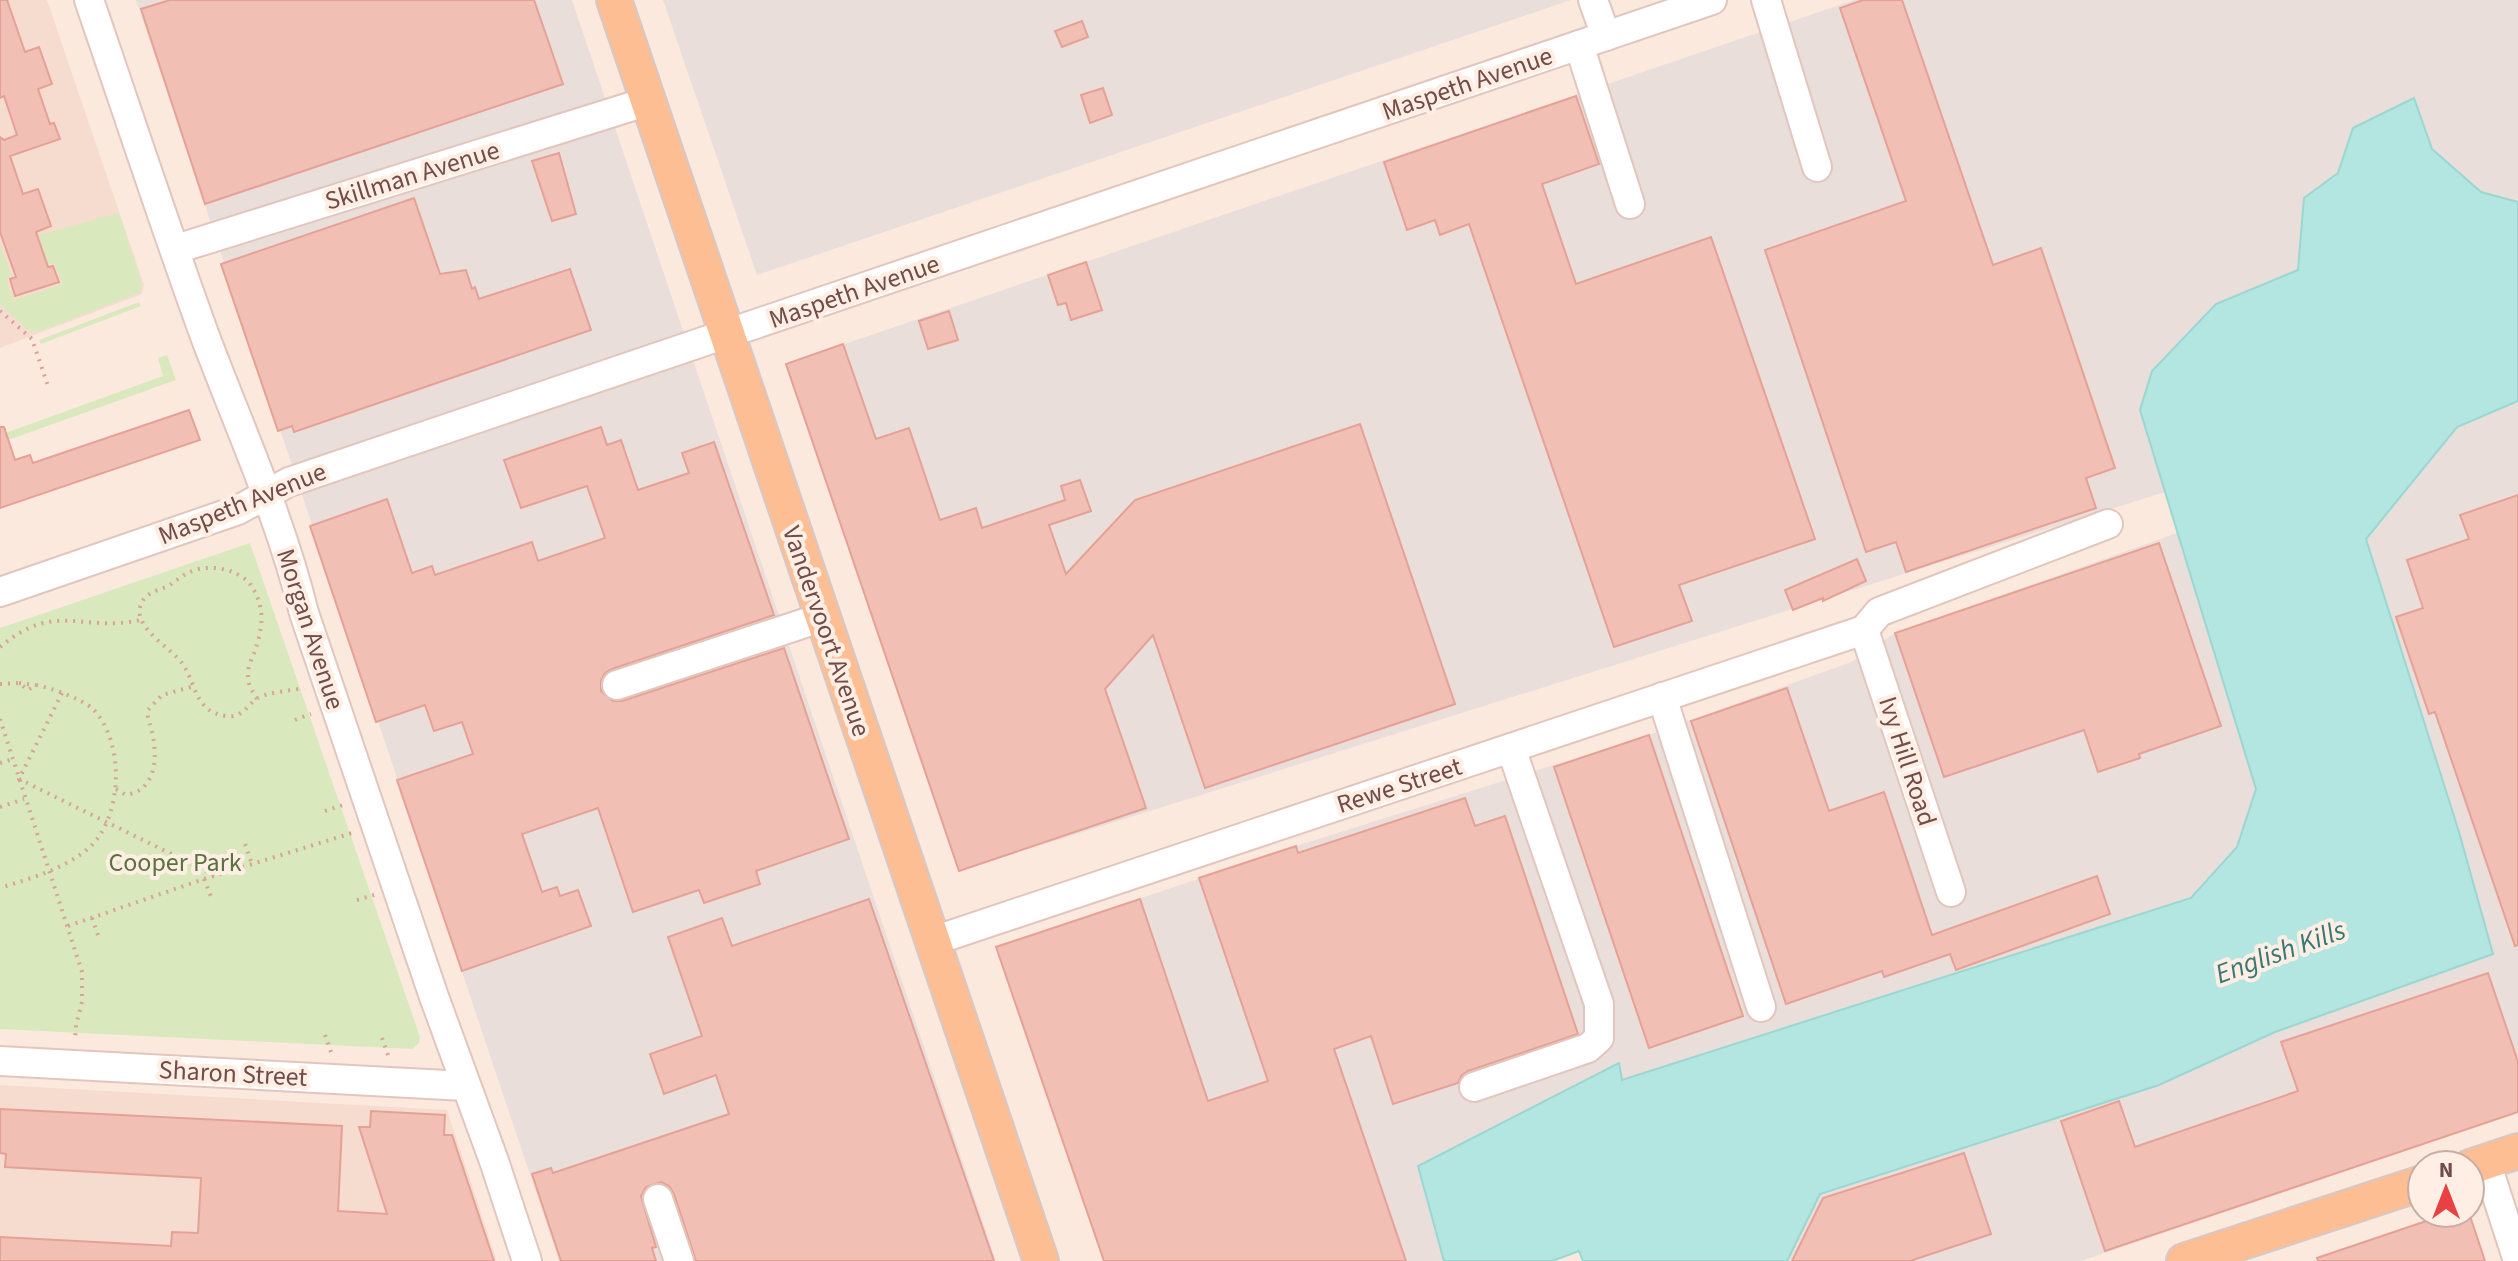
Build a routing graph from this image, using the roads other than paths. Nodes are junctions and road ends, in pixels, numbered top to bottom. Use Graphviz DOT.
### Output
graph roads {
  1 [pos="614,0"];
  2 [pos="1593,0"];
  3 [pos="1712,0"];
  4 [pos="1766,0"];
  5 [pos="93,1"];
  6 [pos="1592,40"];
  7 [pos="649,101"];
  8 [pos="1817,167"];
  9 [pos="1630,204"];
  10 [pos="176,249"];
  11 [pos="727,333"];
  12 [pos="266,494"];
  13 [pos="2108,524"];
  14 [pos="0,592"];
  15 [pos="823,617"];
  16 [pos="1864,630"];
  17 [pos="617,685"];
  18 [pos="1662,697"];
  19 [pos="1511,748"];
  20 [pos="1951,892"];
  21 [pos="933,941"];
  22 [pos="1761,1007"];
  23 [pos="0,1061"];
  24 [pos="465,1086"];
  25 [pos="1474,1087"];
  26 [pos="2518,1151"];
  27 [pos="2486,1162"];
  28 [pos="2486,1184"];
  29 [pos="2406,1188"];
  30 [pos="658,1199"];
  31 [pos="527,1261"];
  32 [pos="679,1261"];
  33 [pos="1041,1261"];
  34 [pos="2184,1261"];
  35 [pos="2518,1261"];
  1 -- 7 [label="main road, Vandervoort Avenue"];
  2 -- 6 [label="street"];
  3 -- 6 [label="street, Maspeth Avenue"];
  4 -- 8 [label="street"];
  5 -- 10 [label="street, Morgan Avenue"];
  6 -- 9 [label="street"];
  6 -- 11 [label="street, Maspeth Avenue"];
  7 -- 10 [label="street, Skillman Avenue"];
  7 -- 11 [label="main road, Vandervoort Avenue"];
  10 -- 12 [label="street, Morgan Avenue"];
  11 -- 12 [label="street, Maspeth Avenue"];
  11 -- 15 [label="main road, Vandervoort Avenue"];
  12 -- 14 [label="street, Maspeth Avenue"];
  12 -- 24 [label="street, Morgan Avenue"];
  13 -- 16 [label="street, Rewe Street"];
  15 -- 17 [label="street"];
  15 -- 21 [label="main road, Vandervoort Avenue"];
  16 -- 18 [label="street, Rewe Street"];
  16 -- 20 [label="street, Ivy Hill Road"];
  18 -- 19 [label="street, Rewe Street"];
  18 -- 22 [label="street"];
  19 -- 21 [label="street, Rewe Street"];
  19 -- 25 [label="street"];
  21 -- 33 [label="main road, Vandervoort Avenue"];
  23 -- 24 [label="street, Sharon Street"];
  24 -- 31 [label="street, Morgan Avenue"];
  26 -- 27 [label="main road"];
  28 -- 35 [label="street"];
  29 -- 34 [label="main road"];
  30 -- 32 [label="street"];
}
